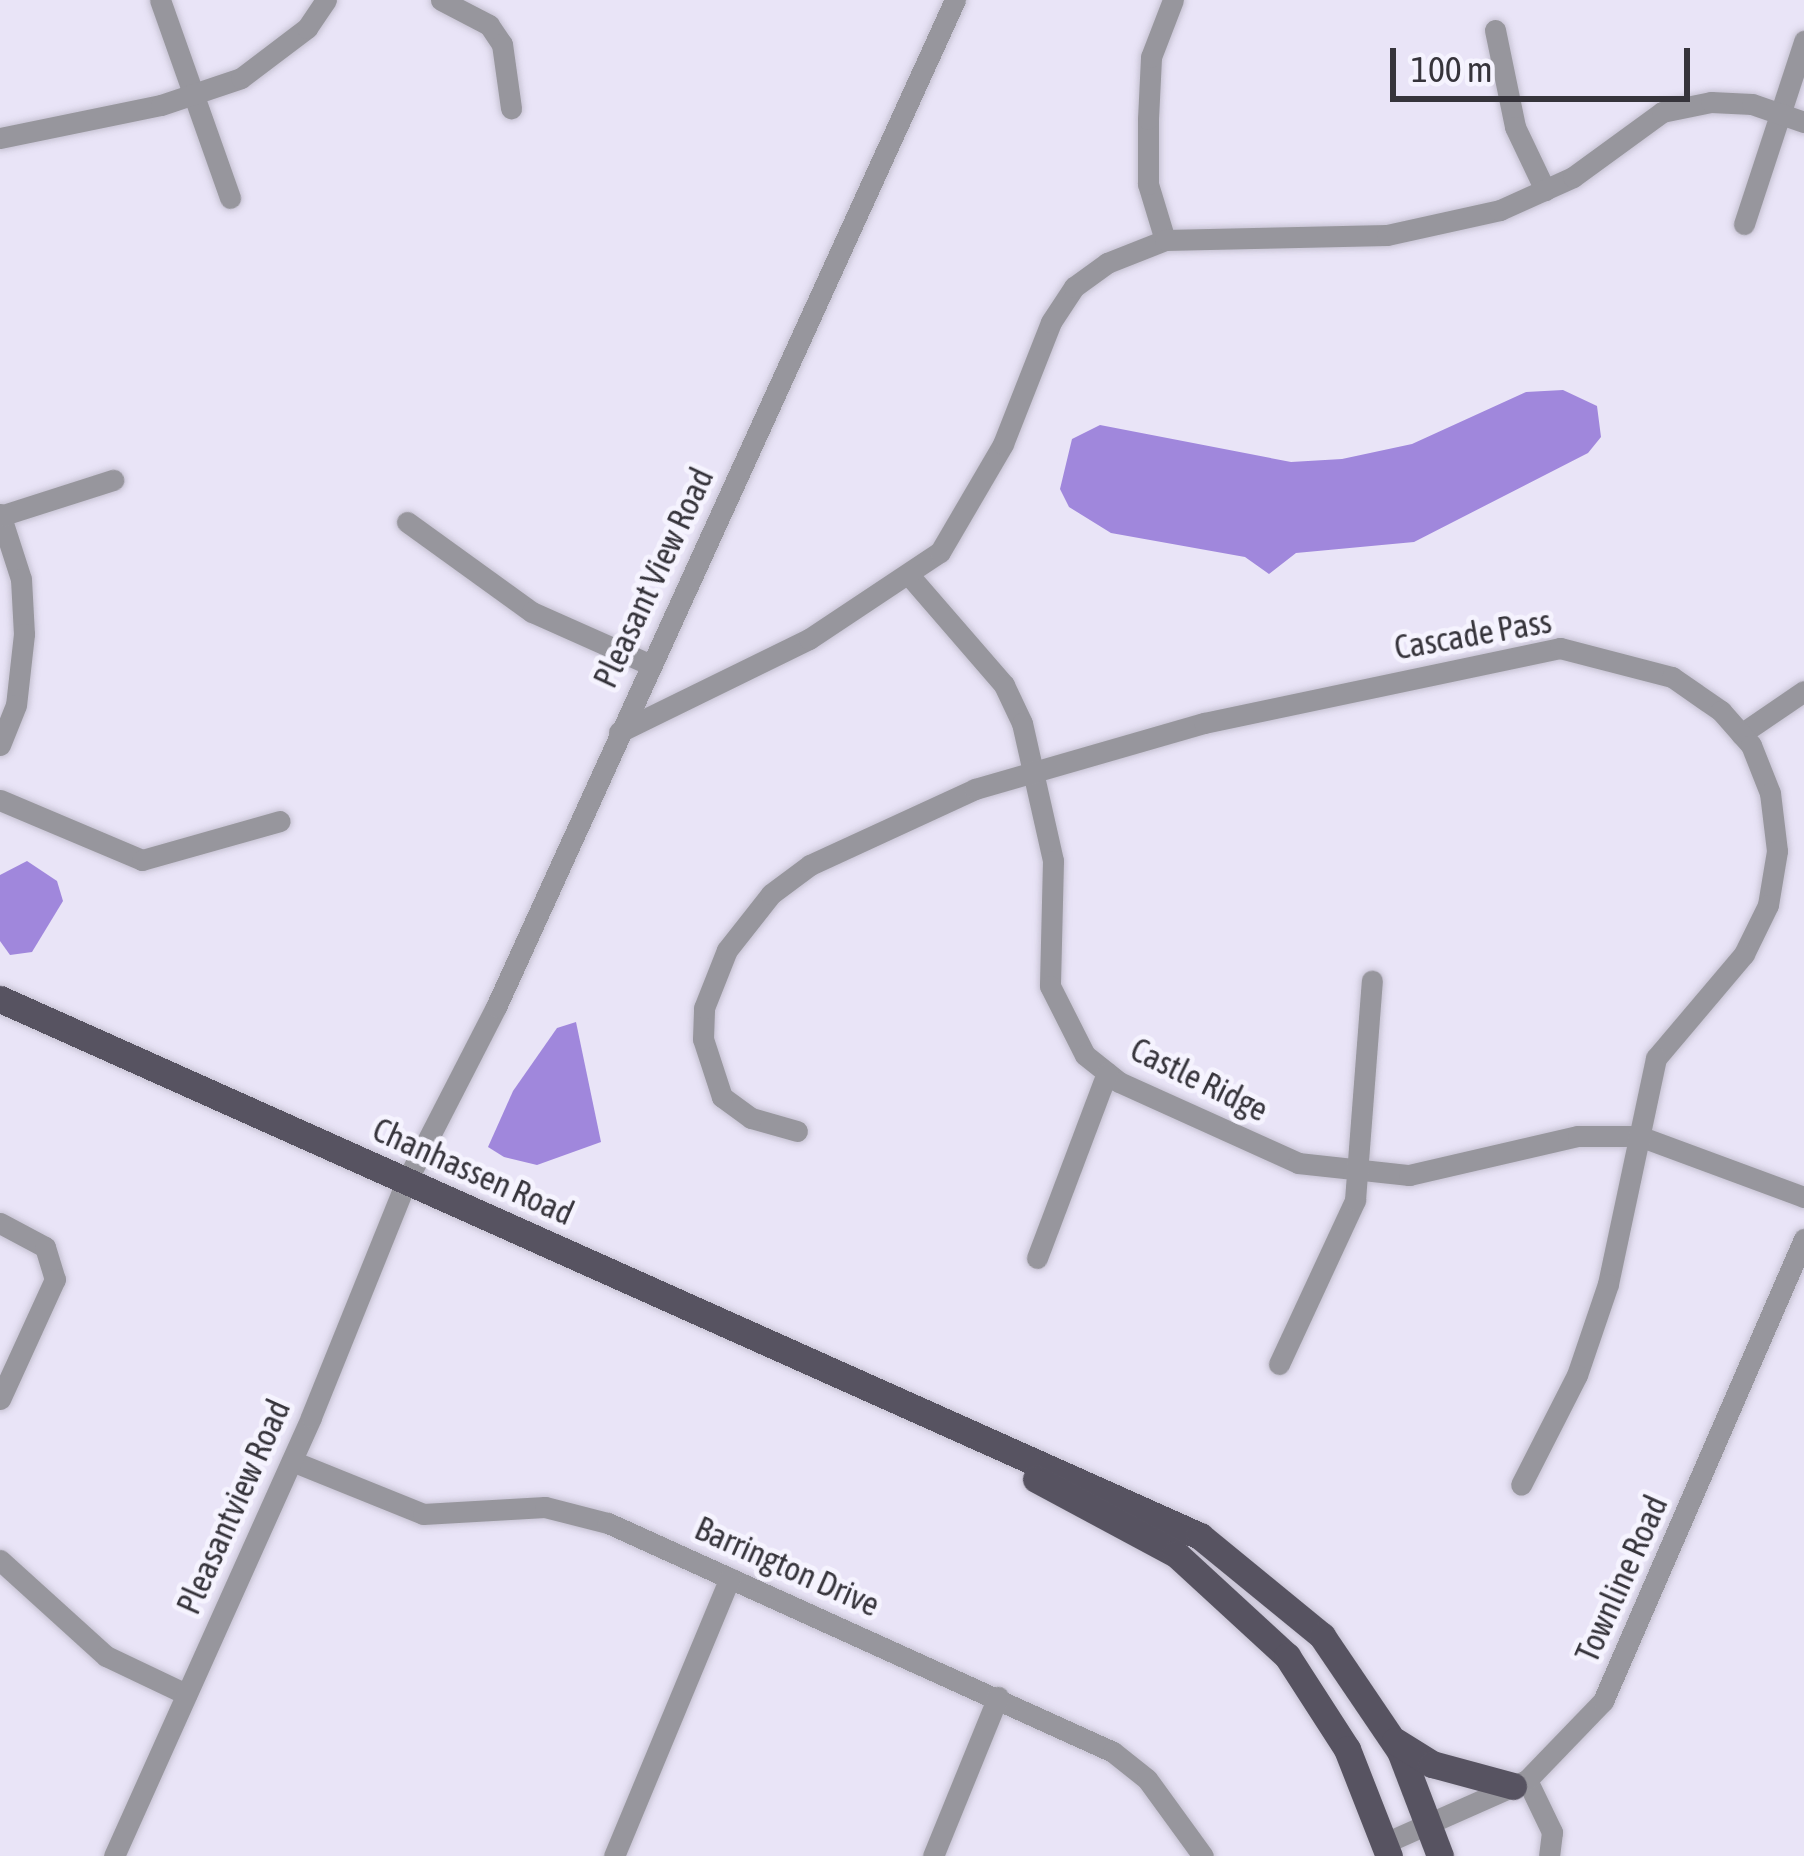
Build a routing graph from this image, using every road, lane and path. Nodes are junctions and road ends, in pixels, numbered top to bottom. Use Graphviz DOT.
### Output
graph roads {
  1 [pos="160,0"];
  2 [pos="326,0"];
  3 [pos="441,0"];
  4 [pos="956,0"];
  5 [pos="1173,0"];
  6 [pos="1495,31"];
  7 [pos="1804,41"];
  8 [pos="190,94"];
  9 [pos="511,108"];
  10 [pos="1781,112"];
  11 [pos="1804,122"];
  12 [pos="0,138"];
  13 [pos="1545,190"];
  14 [pos="230,198"];
  15 [pos="1744,224"];
  16 [pos="1165,241"];
  17 [pos="113,480"];
  18 [pos="0,515"];
  19 [pos="407,522"];
  20 [pos="908,574"];
  21 [pos="651,665"];
  22 [pos="1804,691"];
  23 [pos="619,732"];
  24 [pos="1741,734"];
  25 [pos="0,745"];
  26 [pos="1038,767"];
  27 [pos="0,800"];
  28 [pos="280,821"];
  29 [pos="1372,981"];
  30 [pos="0,999"];
  31 [pos="1107,1073"];
  32 [pos="797,1131"];
  33 [pos="1639,1136"];
  34 [pos="1360,1172"];
  35 [pos="406,1181"];
  36 [pos="1804,1197"];
  37 [pos="0,1223"];
  38 [pos="1804,1239"];
  39 [pos="1037,1258"];
  40 [pos="1279,1364"];
  41 [pos="0,1399"];
  42 [pos="916,1413"];
  43 [pos="292,1461"];
  44 [pos="1521,1485"];
  45 [pos="0,1560"];
  46 [pos="730,1578"];
  47 [pos="187,1694"];
  48 [pos="998,1697"];
  49 [pos="1393,1739"];
  50 [pos="1520,1783"];
  51 [pos="1432,1825"];
  52 [pos="1387,1849"];
  53 [pos="114,1856"];
  54 [pos="614,1856"];
  55 [pos="933,1856"];
  56 [pos="1203,1856"];
  57 [pos="1440,1856"];
  58 [pos="1549,1856"];
  1 -- 8 [label="street"];
  2 -- 8 [label="street"];
  3 -- 9 [label="street"];
  4 -- 21 [label="street, Pleasant View Road"];
  5 -- 16 [label="street"];
  6 -- 13 [label="street"];
  7 -- 10 [label="street"];
  8 -- 12 [label="street"];
  8 -- 14 [label="street"];
  10 -- 11 [label="street"];
  10 -- 13 [label="street"];
  10 -- 15 [label="street"];
  13 -- 16 [label="street"];
  16 -- 20 [label="street"];
  17 -- 18 [label="street"];
  18 -- 25 [label="street"];
  19 -- 21 [label="street"];
  20 -- 23 [label="street"];
  20 -- 26 [label="street, Castle Ridge"];
  21 -- 23 [label="street, Pleasant View Road"];
  22 -- 24 [label="street"];
  23 -- 35 [label="street, Pleasant View Road"];
  24 -- 26 [label="street, Cascade Pass"];
  24 -- 33 [label="street, Cascade Pass"];
  26 -- 31 [label="street, Castle Ridge"];
  26 -- 32 [label="street, Cascade Pass"];
  27 -- 28 [label="street"];
  29 -- 34 [label="street"];
  30 -- 35 [label="main road, Chanhassen Road"];
  31 -- 34 [label="street, Castle Ridge"];
  31 -- 39 [label="street"];
  33 -- 34 [label="street, Castle Ridge"];
  33 -- 36 [label="street, Castle Ridge"];
  33 -- 44 [label="street, Cascade Pass"];
  34 -- 40 [label="street"];
  35 -- 42 [label="main road, Chanhassen Road"];
  35 -- 43 [label="street, Pleasantview Road"];
  37 -- 41 [label="street"];
  38 -- 50 [label="street, Townline Road"];
  42 -- 49 [label="main road"];
  42 -- 52 [label="main road"];
  43 -- 46 [label="street, Barrington Drive"];
  43 -- 47 [label="street, Pleasantview Road"];
  45 -- 47 [label="street"];
  46 -- 48 [label="street, Barrington Drive"];
  46 -- 54 [label="street"];
  47 -- 53 [label="street, Pleasantview Road"];
  48 -- 55 [label="street"];
  48 -- 56 [label="street, Barrington Drive"];
  49 -- 50 [label="main road"];
  49 -- 51 [label="main road"];
  50 -- 51 [label="street, Townline Road"];
  50 -- 58 [label="street"];
  51 -- 52 [label="street, Townline Road"];
  51 -- 57 [label="main road"];
}
